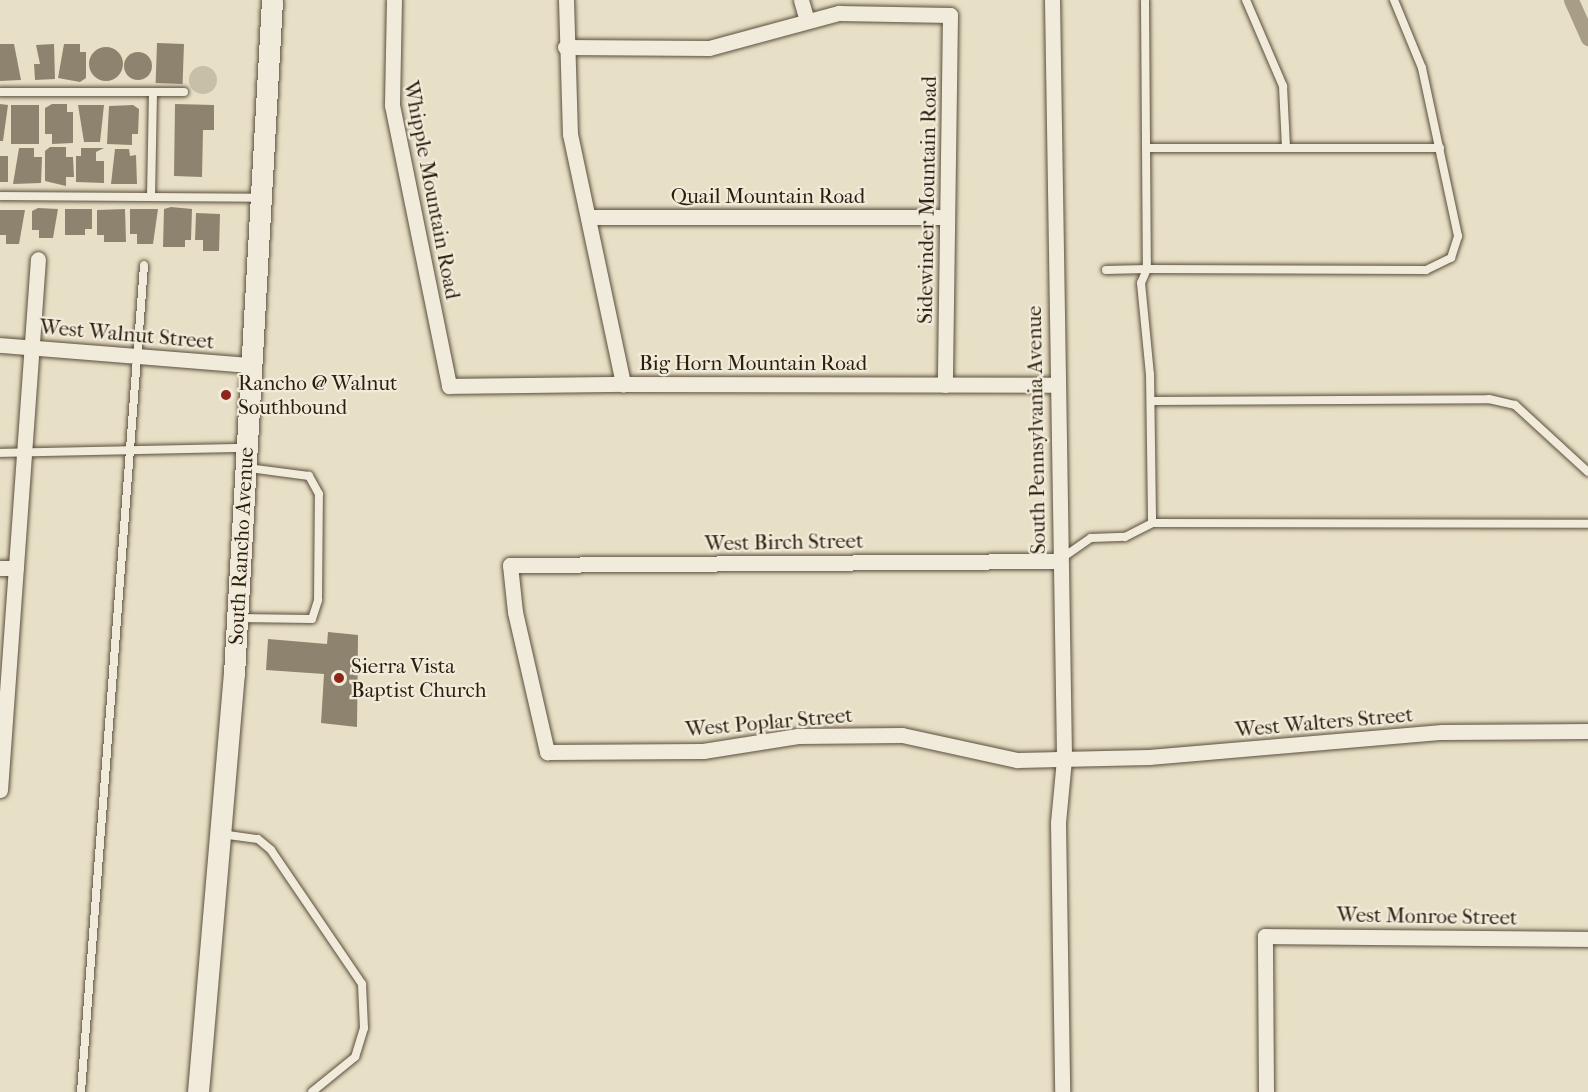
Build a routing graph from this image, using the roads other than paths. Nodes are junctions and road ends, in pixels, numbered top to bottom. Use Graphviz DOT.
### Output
graph roads {
  1 [pos="272,0"];
  2 [pos="394,0"];
  3 [pos="566,0"];
  4 [pos="801,0"];
  5 [pos="1052,0"];
  6 [pos="1145,0"];
  7 [pos="1246,0"];
  8 [pos="1394,0"];
  9 [pos="806,18"];
  10 [pos="565,47"];
  11 [pos="0,92"];
  12 [pos="153,92"];
  13 [pos="184,92"];
  14 [pos="1146,148"];
  15 [pos="1286,148"];
  16 [pos="1440,148"];
  17 [pos="0,196"];
  18 [pos="151,197"];
  19 [pos="261,198"];
  20 [pos="588,217"];
  21 [pos="947,217"];
  22 [pos="38,259"];
  23 [pos="144,265"];
  24 [pos="1147,269"];
  25 [pos="1106,270"];
  26 [pos="0,345"];
  27 [pos="33,347"];
  28 [pos="137,356"];
  29 [pos="250,365"];
  30 [pos="623,384"];
  31 [pos="945,385"];
  32 [pos="1056,386"];
  33 [pos="1151,401"];
  34 [pos="131,450"];
  35 [pos="25,452"];
  36 [pos="0,453"];
  37 [pos="246,458"];
  38 [pos="1588,472"];
  39 [pos="1152,524"];
  40 [pos="1588,524"];
  41 [pos="1058,561"];
  42 [pos="0,568"];
  43 [pos="16,568"];
  44 [pos="237,618"];
  45 [pos="1588,731"];
  46 [pos="547,752"];
  47 [pos="1064,759"];
  48 [pos="0,790"];
  49 [pos="220,834"];
  50 [pos="1588,939"];
  51 [pos="81,1092"];
  52 [pos="198,1092"];
  53 [pos="312,1092"];
  54 [pos="1062,1092"];
  55 [pos="1266,1092"];
  1 -- 19 [label="street, South Rancho Avenue"];
  2 -- 30 [label="street, Whipple Mountain Road"];
  3 -- 10 [label="street, Big Horn Mountain Road"];
  4 -- 9 [label="street"];
  5 -- 32 [label="street, South Pennsylvania Avenue"];
  6 -- 14 [label="lane"];
  7 -- 15 [label="lane"];
  8 -- 16 [label="lane"];
  9 -- 10 [label="street"];
  9 -- 21 [label="street, Sidewinder Mountain Road"];
  10 -- 20 [label="street, Big Horn Mountain Road"];
  11 -- 12 [label="lane"];
  12 -- 13 [label="lane"];
  12 -- 18 [label="lane"];
  14 -- 15 [label="lane"];
  14 -- 24 [label="lane"];
  15 -- 16 [label="lane"];
  16 -- 24 [label="lane"];
  17 -- 18 [label="lane"];
  18 -- 19 [label="lane"];
  19 -- 29 [label="street, South Rancho Avenue"];
  20 -- 21 [label="street, Quail Mountain Road"];
  20 -- 30 [label="street, Big Horn Mountain Road"];
  21 -- 31 [label="street, Sidewinder Mountain Road"];
  22 -- 27 [label="street"];
  23 -- 28 [label="lane"];
  24 -- 25 [label="lane"];
  24 -- 33 [label="lane"];
  26 -- 27 [label="street, West Walnut Street"];
  27 -- 28 [label="street, West Walnut Street"];
  27 -- 35 [label="street"];
  28 -- 29 [label="street, West Walnut Street"];
  28 -- 34 [label="lane"];
  29 -- 37 [label="street, South Rancho Avenue"];
  30 -- 31 [label="street, Big Horn Mountain Road"];
  31 -- 32 [label="street, Big Horn Mountain Road"];
  32 -- 41 [label="street, South Pennsylvania Avenue"];
  33 -- 38 [label="lane"];
  33 -- 39 [label="lane"];
  34 -- 35 [label="lane"];
  34 -- 37 [label="lane"];
  34 -- 51 [label="lane"];
  35 -- 36 [label="lane"];
  35 -- 43 [label="street"];
  37 -- 44 [label="street, South Rancho Avenue"];
  37 -- 44 [label="lane"];
  39 -- 40 [label="lane"];
  39 -- 41 [label="lane"];
  41 -- 46 [label="street, West Birch Street"];
  41 -- 47 [label="street, South Pennsylvania Avenue"];
  42 -- 43 [label="street"];
  43 -- 48 [label="street"];
  44 -- 49 [label="street, South Rancho Avenue"];
  45 -- 47 [label="street, West Walters Street"];
  46 -- 47 [label="street, West Poplar Street"];
  47 -- 54 [label="street, South Pennsylvania Avenue"];
  49 -- 52 [label="street, South Rancho Avenue"];
  49 -- 53 [label="lane"];
  50 -- 55 [label="street, West Monroe Street"];
}
